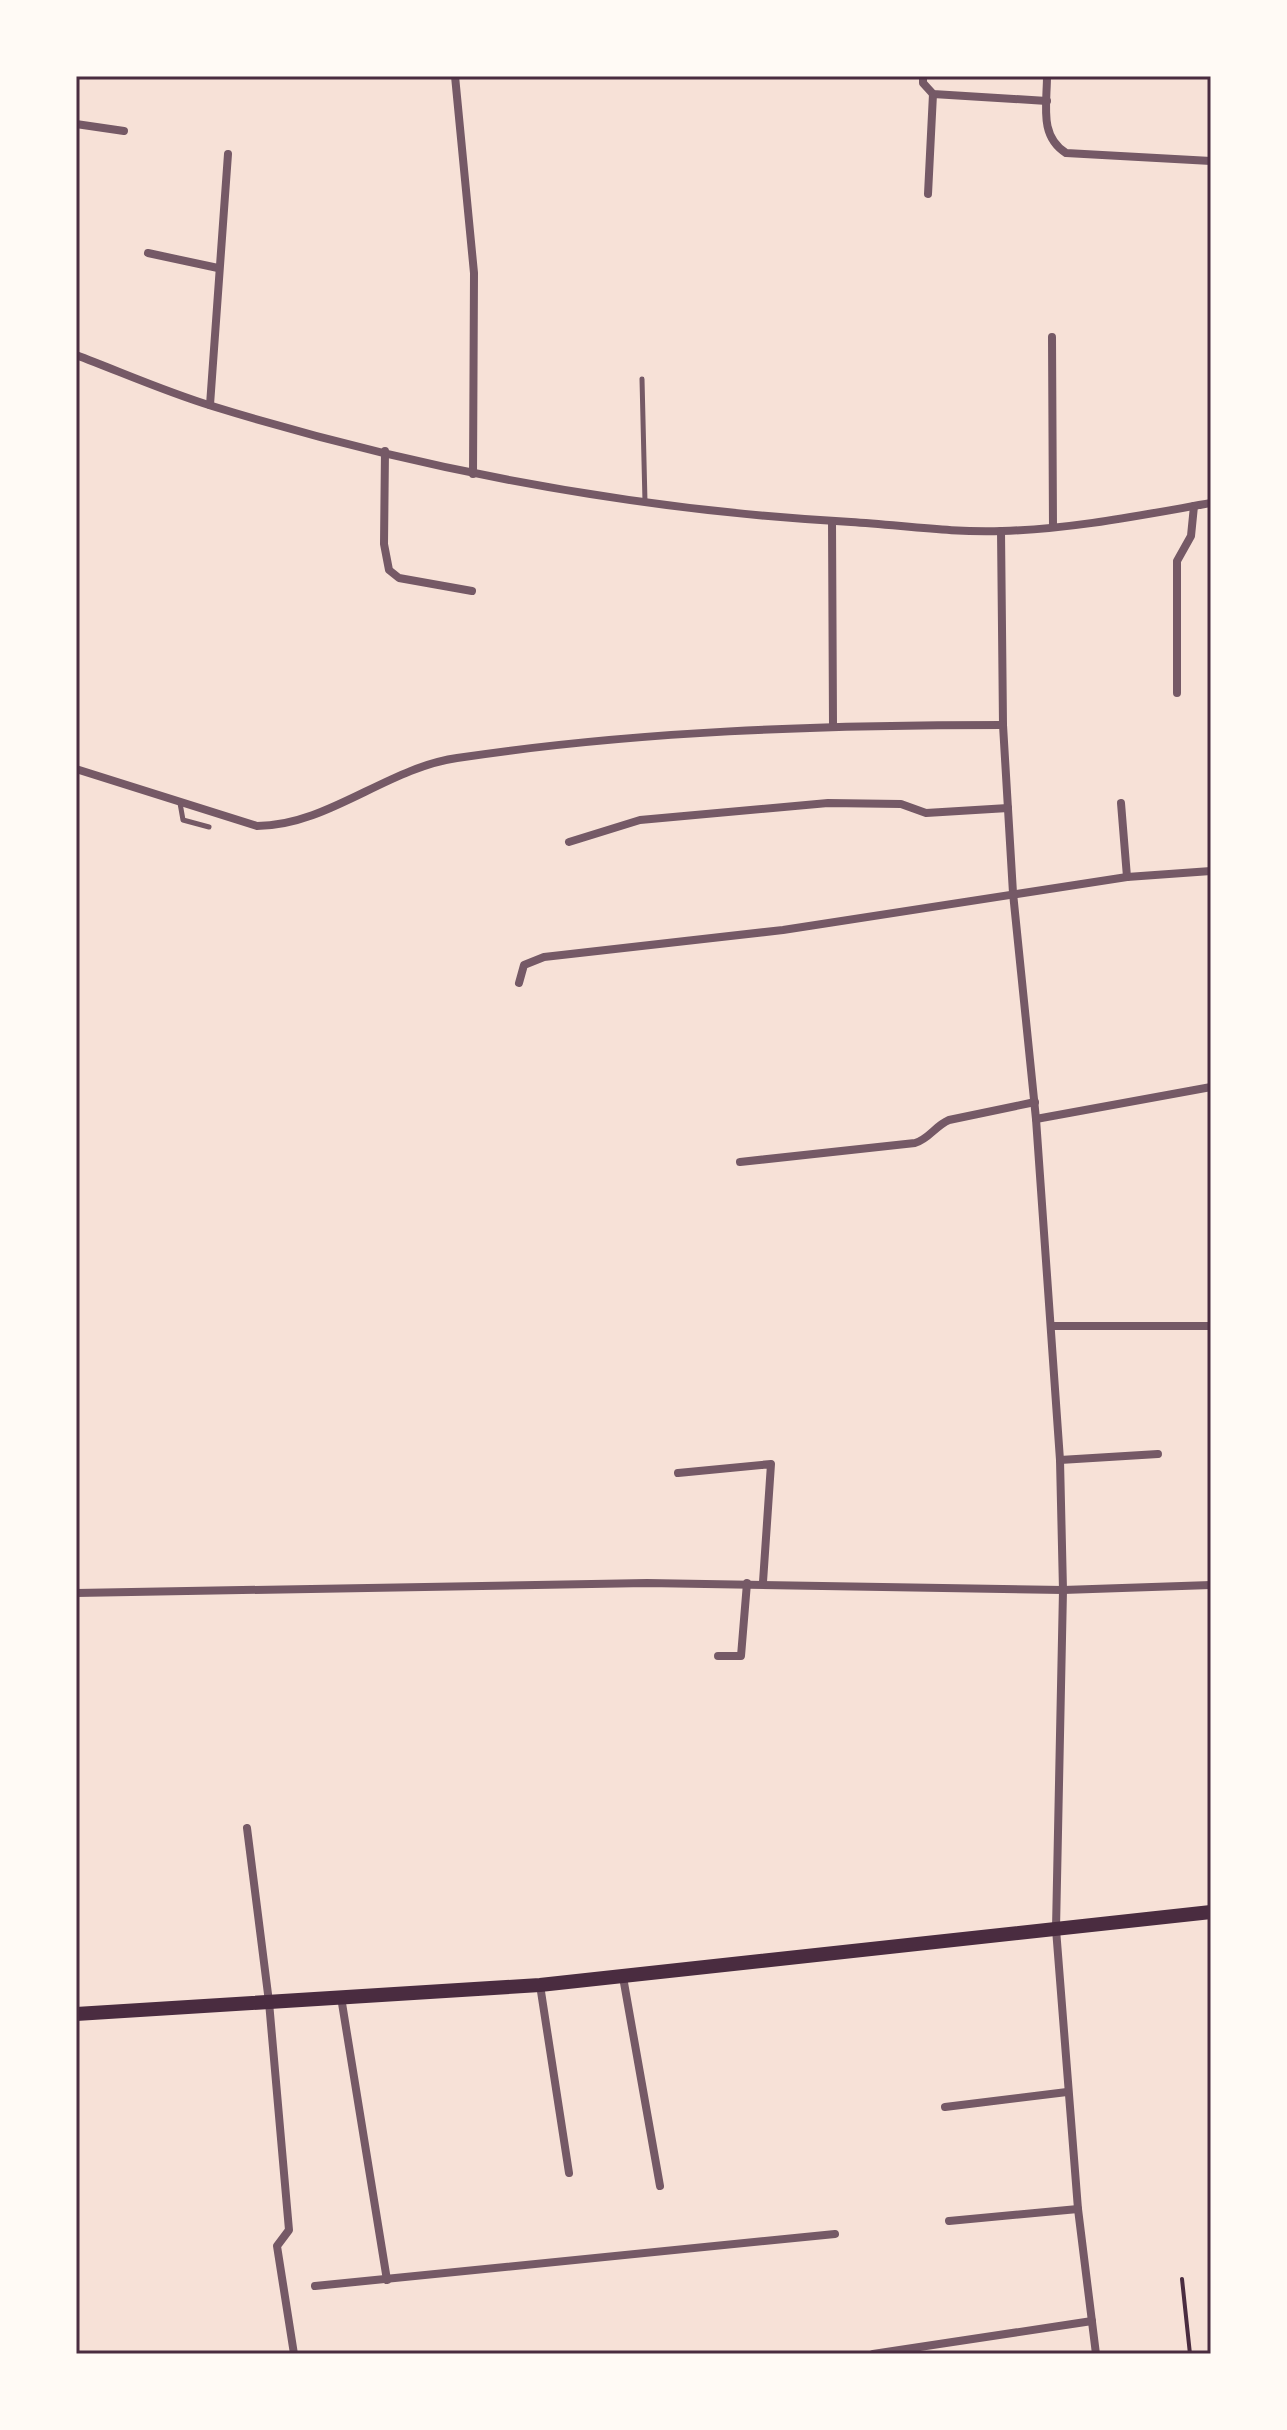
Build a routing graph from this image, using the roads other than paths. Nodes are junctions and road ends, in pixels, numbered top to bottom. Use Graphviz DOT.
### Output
graph roads {
  1 [pos="455,76"];
  2 [pos="923,76"];
  3 [pos="1047,76"];
  4 [pos="933,94"];
  5 [pos="1047,101"];
  6 [pos="76,124"];
  7 [pos="124,131"];
  8 [pos="228,154"];
  9 [pos="1211,161"];
  10 [pos="928,194"];
  11 [pos="148,253"];
  12 [pos="218,268"];
  13 [pos="1052,337"];
  14 [pos="76,355"];
  15 [pos="642,379"];
  16 [pos="210,405"];
  17 [pos="385,451"];
  18 [pos="473,474"];
  19 [pos="1211,503"];
  20 [pos="645,504"];
  21 [pos="1194,506"];
  22 [pos="832,521"];
  23 [pos="1053,527"];
  24 [pos="1001,531"];
  25 [pos="472,591"];
  26 [pos="1177,693"];
  27 [pos="833,725"];
  28 [pos="1003,725"];
  29 [pos="76,769"];
  30 [pos="180,803"];
  31 [pos="1121,803"];
  32 [pos="1008,808"];
  33 [pos="209,827"];
  34 [pos="569,842"];
  35 [pos="1211,871"];
  36 [pos="1127,877"];
  37 [pos="1013,893"];
  38 [pos="519,983"];
  39 [pos="1211,1087"];
  40 [pos="1035,1102"];
  41 [pos="1036,1119"];
  42 [pos="740,1162"];
  43 [pos="1051,1326"];
  44 [pos="1211,1326"];
  45 [pos="1158,1454"];
  46 [pos="1060,1460"];
  47 [pos="678,1473"];
  48 [pos="763,1582"];
  49 [pos="747,1583"];
  50 [pos="1211,1585"];
  51 [pos="1063,1590"];
  52 [pos="76,1593"];
  53 [pos="718,1656"];
  54 [pos="247,1828"];
  55 [pos="1211,1912"];
  56 [pos="1056,1929"];
  57 [pos="623,1977"];
  58 [pos="540,1985"];
  59 [pos="341,1997"];
  60 [pos="269,2002"];
  61 [pos="76,2014"];
  62 [pos="1067,2092"];
  63 [pos="945,2107"];
  64 [pos="569,2173"];
  65 [pos="660,2186"];
  66 [pos="1078,2209"];
  67 [pos="949,2221"];
  68 [pos="835,2234"];
  69 [pos="387,2280"];
  70 [pos="315,2286"];
  71 [pos="1092,2321"];
  72 [pos="294,2354"];
  73 [pos="873,2354"];
  74 [pos="1096,2354"];
  1 -- 18 [label="street"];
  2 -- 4 [label="street"];
  3 -- 5 [label="street"];
  4 -- 5 [label="street"];
  4 -- 10 [label="street"];
  5 -- 9 [label="street"];
  6 -- 7 [label="street"];
  8 -- 12 [label="street"];
  11 -- 12 [label="street"];
  12 -- 16 [label="street"];
  13 -- 23 [label="street"];
  14 -- 16 [label="street"];
  15 -- 20 [label="lane"];
  16 -- 17 [label="street"];
  17 -- 18 [label="street"];
  17 -- 25 [label="street"];
  18 -- 20 [label="street"];
  19 -- 21 [label="street"];
  20 -- 22 [label="street"];
  21 -- 23 [label="street"];
  21 -- 26 [label="street"];
  22 -- 24 [label="street"];
  22 -- 27 [label="street"];
  23 -- 24 [label="street"];
  24 -- 28 [label="street"];
  27 -- 28 [label="street"];
  27 -- 30 [label="street"];
  28 -- 32 [label="street"];
  29 -- 30 [label="street"];
  30 -- 33 [label="lane"];
  31 -- 36 [label="street"];
  32 -- 34 [label="street"];
  32 -- 37 [label="street"];
  35 -- 36 [label="street"];
  36 -- 37 [label="street"];
  37 -- 38 [label="street"];
  37 -- 40 [label="street"];
  39 -- 41 [label="street"];
  40 -- 41 [label="street"];
  40 -- 42 [label="street"];
  41 -- 43 [label="street"];
  43 -- 44 [label="street"];
  43 -- 46 [label="street"];
  45 -- 46 [label="street"];
  46 -- 51 [label="street"];
  47 -- 48 [label="street"];
  48 -- 49 [label="street"];
  48 -- 51 [label="street"];
  49 -- 52 [label="street"];
  49 -- 53 [label="street"];
  50 -- 51 [label="street"];
  51 -- 56 [label="street"];
  54 -- 60 [label="street"];
  55 -- 56 [label="main road"];
  56 -- 57 [label="main road"];
  56 -- 62 [label="street"];
  57 -- 58 [label="main road"];
  57 -- 65 [label="street"];
  58 -- 59 [label="main road"];
  58 -- 64 [label="street"];
  59 -- 60 [label="main road"];
  59 -- 69 [label="street"];
  60 -- 61 [label="main road"];
  60 -- 72 [label="street"];
  62 -- 63 [label="street"];
  62 -- 66 [label="street"];
  66 -- 67 [label="street"];
  66 -- 71 [label="street"];
  68 -- 69 [label="street"];
  69 -- 70 [label="street"];
  71 -- 73 [label="street"];
  71 -- 74 [label="street"];
}
